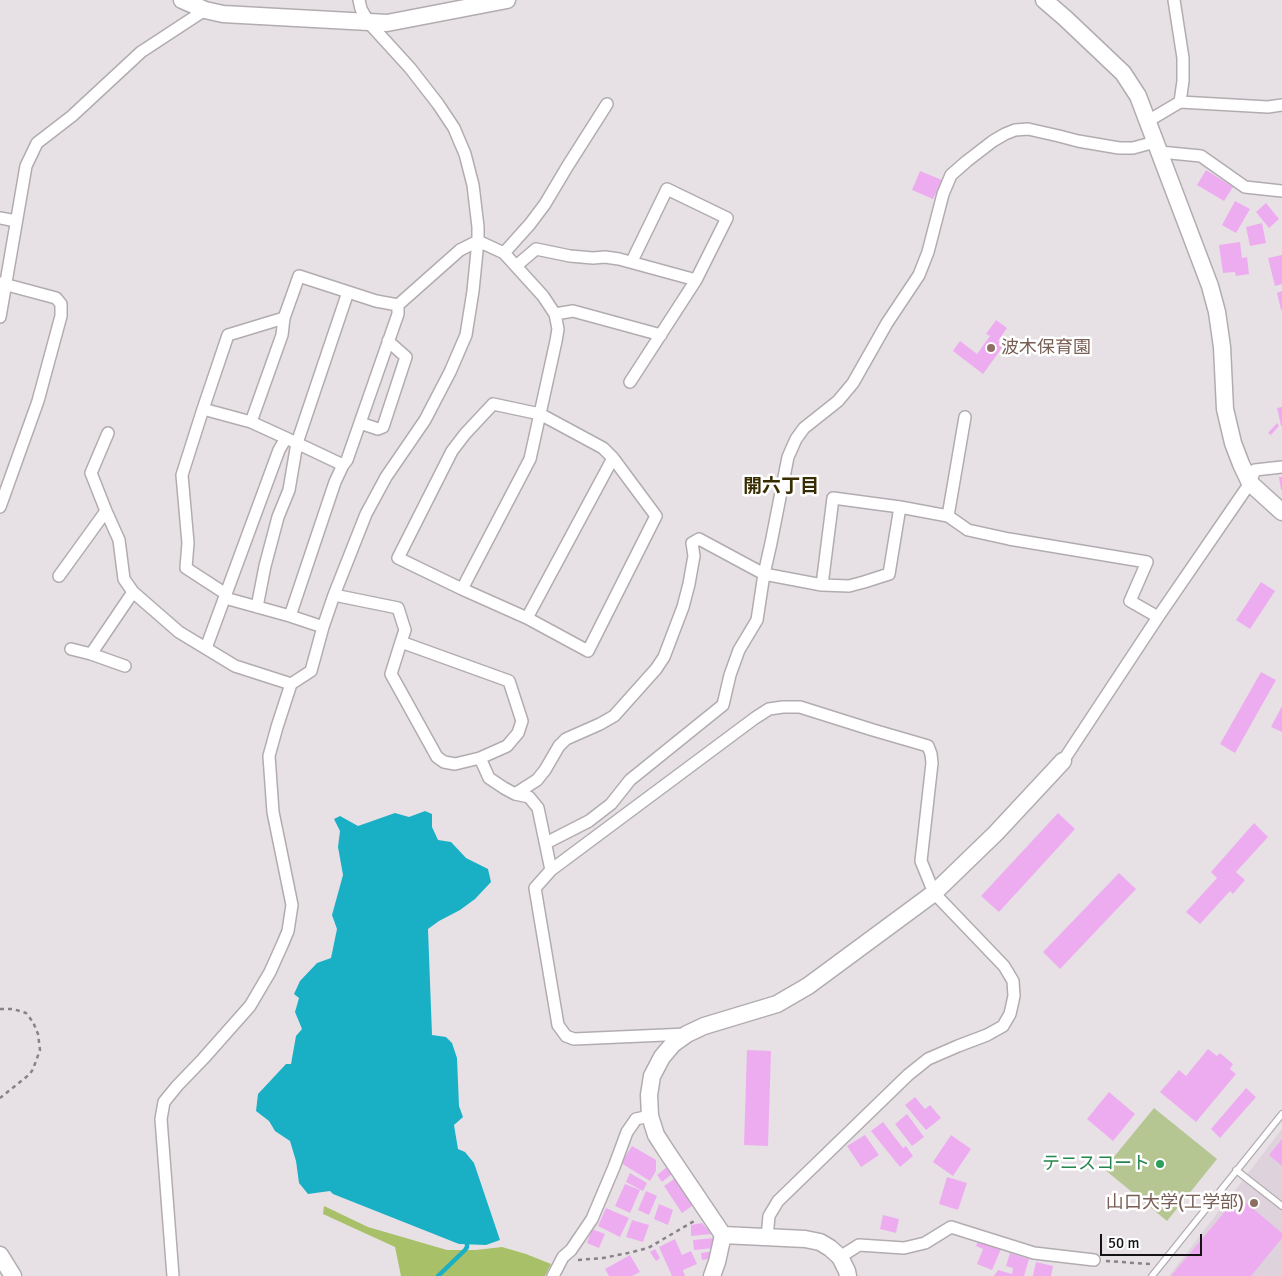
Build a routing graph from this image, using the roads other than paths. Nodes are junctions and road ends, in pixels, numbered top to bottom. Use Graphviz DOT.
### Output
graph roads {
  1 [pos="182,0"];
  2 [pos="359,0"];
  3 [pos="502,0"];
  4 [pos="1044,0"];
  5 [pos="1174,0"];
  6 [pos="204,10"];
  7 [pos="369,23"];
  8 [pos="1180,102"];
  9 [pos="607,104"];
  10 [pos="1282,105"];
  11 [pos="1148,121"];
  12 [pos="1158,147"];
  13 [pos="1282,192"];
  14 [pos="0,218"];
  15 [pos="16,221"];
  16 [pos="478,241"];
  17 [pos="504,253"];
  18 [pos="632,262"];
  19 [pos="516,266"];
  20 [pos="696,280"];
  21 [pos="3,284"];
  22 [pos="348,292"];
  23 [pos="398,305"];
  24 [pos="555,314"];
  25 [pos="0,317"];
  26 [pos="284,318"];
  27 [pos="661,335"];
  28 [pos="388,340"];
  29 [pos="630,382"];
  30 [pos="203,409"];
  31 [pos="540,414"];
  32 [pos="964,416"];
  33 [pos="251,422"];
  34 [pos="360,423"];
  35 [pos="108,433"];
  36 [pos="292,440"];
  37 [pos="613,458"];
  38 [pos="342,465"];
  39 [pos="1282,467"];
  40 [pos="1250,483"];
  41 [pos="0,507"];
  42 [pos="900,507"];
  43 [pos="106,511"];
  44 [pos="1282,512"];
  45 [pos="948,516"];
  46 [pos="764,574"];
  47 [pos="59,576"];
  48 [pos="822,585"];
  49 [pos="462,589"];
  50 [pos="133,592"];
  51 [pos="334,595"];
  52 [pos="226,596"];
  53 [pos="257,607"];
  54 [pos="290,616"];
  55 [pos="1158,617"];
  56 [pos="527,618"];
  57 [pos="323,627"];
  58 [pos="401,642"];
  59 [pos="206,648"];
  60 [pos="71,649"];
  61 [pos="92,654"];
  62 [pos="125,666"];
  63 [pos="291,684"];
  64 [pos="480,758"];
  65 [pos="1063,761"];
  66 [pos="516,794"];
  67 [pos="546,844"];
  68 [pos="551,870"];
  69 [pos="934,893"];
  70 [pos="686,1034"];
  71 [pos="1282,1114"];
  72 [pos="650,1116"];
  73 [pos="1236,1170"];
  74 [pos="1282,1206"];
  75 [pos="723,1235"];
  76 [pos="766,1237"];
  77 [pos="0,1255"];
  78 [pos="840,1257"];
  79 [pos="1094,1260"];
  80 [pos="13,1276"];
  81 [pos="173,1276"];
  82 [pos="553,1276"];
  83 [pos="712,1276"];
  84 [pos="848,1276"];
  85 [pos="1152,1276"];
  1 -- 6 [label="street"];
  2 -- 7 [label="street"];
  3 -- 7 [label="street"];
  4 -- 11 [label="street"];
  5 -- 8 [label="street"];
  6 -- 7 [label="street"];
  6 -- 15 [label="street"];
  7 -- 16 [label="street"];
  8 -- 10 [label="street"];
  8 -- 11 [label="street"];
  9 -- 17 [label="street"];
  11 -- 12 [label="street"];
  12 -- 13 [label="street"];
  12 -- 40 [label="street"];
  12 -- 46 [label="street"];
  14 -- 15 [label="street"];
  15 -- 21 [label="street"];
  16 -- 17 [label="street"];
  16 -- 23 [label="street"];
  16 -- 51 [label="street"];
  17 -- 19 [label="street"];
  18 -- 19 [label="street"];
  18 -- 20 [label="street"];
  18 -- 20 [label="street"];
  19 -- 24 [label="street"];
  20 -- 27 [label="street"];
  21 -- 25 [label="street"];
  21 -- 41 [label="street"];
  22 -- 23 [label="street"];
  22 -- 26 [label="street"];
  22 -- 36 [label="street"];
  23 -- 28 [label="street"];
  24 -- 27 [label="street"];
  24 -- 31 [label="street"];
  26 -- 30 [label="street"];
  26 -- 33 [label="street"];
  27 -- 29 [label="street"];
  28 -- 34 [label="street"];
  28 -- 34 [label="street"];
  30 -- 33 [label="street"];
  30 -- 52 [label="street"];
  31 -- 37 [label="street"];
  31 -- 49 [label="street"];
  31 -- 49 [label="street"];
  32 -- 45 [label="street"];
  33 -- 36 [label="street"];
  34 -- 38 [label="street"];
  35 -- 43 [label="street"];
  36 -- 38 [label="street"];
  36 -- 52 [label="street"];
  36 -- 53 [label="street"];
  37 -- 56 [label="street"];
  37 -- 56 [label="street"];
  38 -- 54 [label="street"];
  39 -- 40 [label="street"];
  40 -- 44 [label="street"];
  40 -- 55 [label="street"];
  42 -- 45 [label="street"];
  42 -- 48 [label="street"];
  42 -- 48 [label="street"];
  43 -- 47 [label="street"];
  43 -- 50 [label="street"];
  45 -- 55 [label="street"];
  46 -- 48 [label="street"];
  46 -- 66 [label="street"];
  46 -- 67 [label="street"];
  49 -- 56 [label="street"];
  50 -- 59 [label="street"];
  50 -- 61 [label="street"];
  51 -- 57 [label="street"];
  51 -- 58 [label="street"];
  52 -- 53 [label="street"];
  52 -- 59 [label="street"];
  53 -- 54 [label="street"];
  54 -- 57 [label="street"];
  55 -- 65 [label="street"];
  57 -- 63 [label="street"];
  58 -- 64 [label="street"];
  58 -- 64 [label="street"];
  59 -- 63 [label="street"];
  60 -- 61 [label="street"];
  61 -- 62 [label="street"];
  63 -- 81 [label="street"];
  64 -- 66 [label="street"];
  65 -- 69 [label="street"];
  66 -- 67 [label="street"];
  67 -- 68 [label="street"];
  68 -- 69 [label="street"];
  68 -- 70 [label="street"];
  69 -- 70 [label="street"];
  69 -- 76 [label="street"];
  70 -- 72 [label="street"];
  71 -- 73 [label="lane"];
  72 -- 75 [label="street"];
  72 -- 82 [label="street"];
  73 -- 74 [label="lane"];
  73 -- 85 [label="lane"];
  75 -- 76 [label="street"];
  75 -- 83 [label="street"];
  76 -- 78 [label="street"];
  77 -- 80 [label="street"];
  78 -- 79 [label="street"];
  78 -- 84 [label="street"];
}
